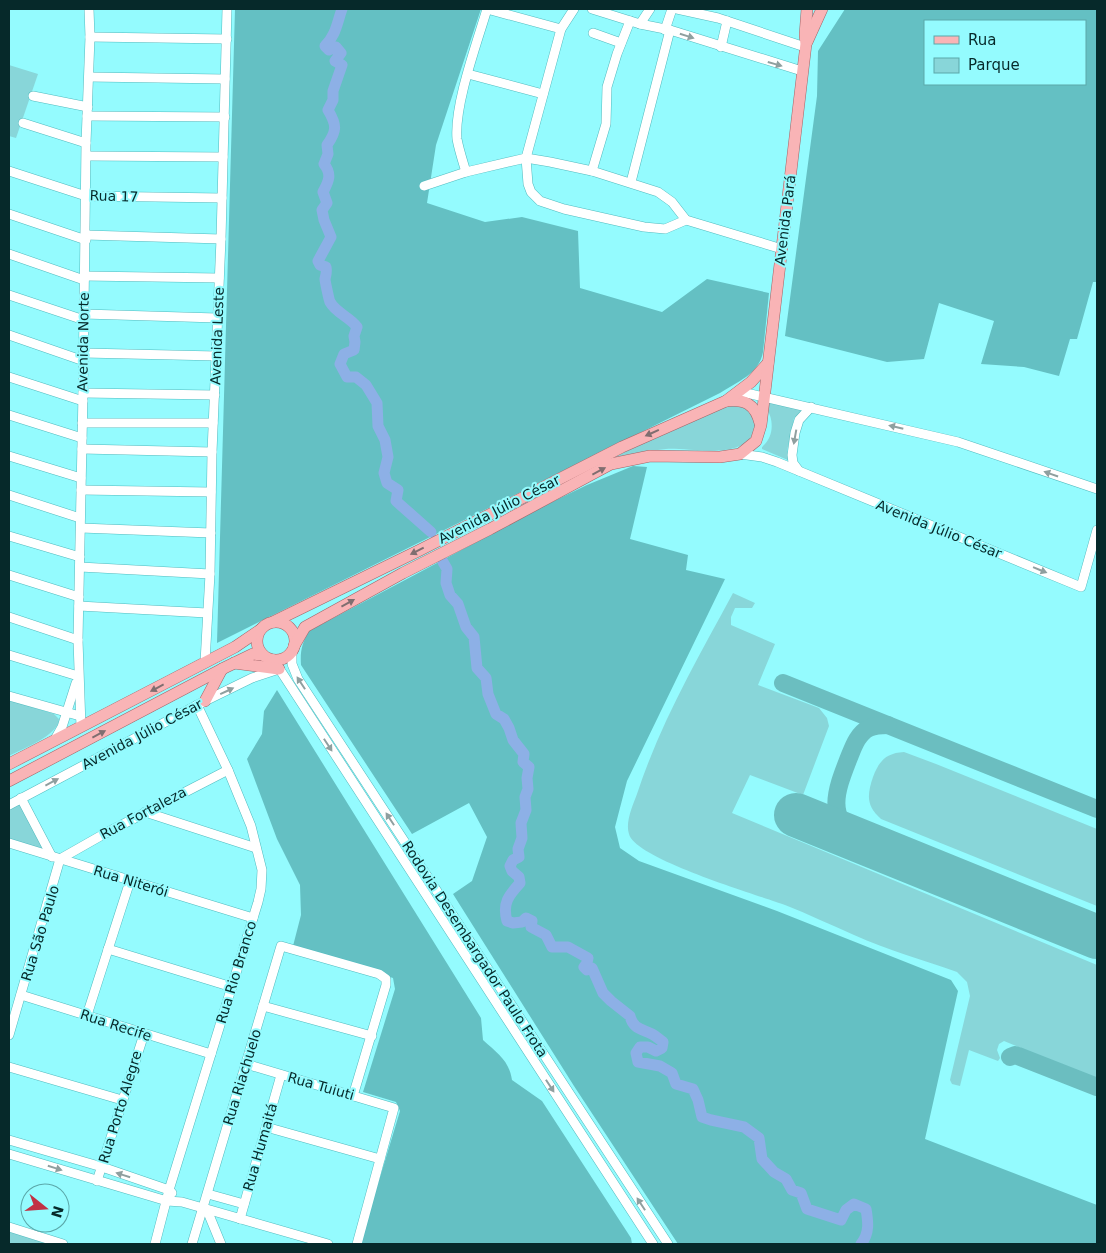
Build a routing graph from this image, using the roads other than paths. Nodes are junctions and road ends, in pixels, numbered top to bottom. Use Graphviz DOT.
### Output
graph roads {
  1 [pos="89,9"];
  2 [pos="227,9"];
  3 [pos="488,9"];
  4 [pos="574,9"];
  5 [pos="592,9"];
  6 [pos="650,9"];
  7 [pos="672,9"];
  8 [pos="677,9"];
  9 [pos="720,9"];
  10 [pos="807,9"];
  11 [pos="822,9"];
  12 [pos="723,20"];
  13 [pos="630,21"];
  14 [pos="640,24"];
  15 [pos="561,29"];
  16 [pos="668,30"];
  17 [pos="593,33"];
  18 [pos="90,37"];
  19 [pos="227,39"];
  20 [pos="621,43"];
  21 [pos="806,45"];
  22 [pos="721,47"];
  23 [pos="802,71"];
  24 [pos="468,74"];
  25 [pos="89,77"];
  26 [pos="225,79"];
  27 [pos="543,94"];
  28 [pos="33,96"];
  29 [pos="87,112"];
  30 [pos="225,117"];
  31 [pos="23,123"];
  32 [pos="86,142"];
  33 [pos="87,156"];
  34 [pos="224,157"];
  35 [pos="526,158"];
  36 [pos="505,163"];
  37 [pos="527,170"];
  38 [pos="9,171"];
  39 [pos="592,171"];
  40 [pos="466,172"];
  41 [pos="631,182"];
  42 [pos="424,186"];
  43 [pos="86,196"];
  44 [pos="222,198"];
  45 [pos="9,214"];
  46 [pos="686,220"];
  47 [pos="86,238"];
  48 [pos="221,239"];
  49 [pos="782,249"];
  50 [pos="9,254"];
  51 [pos="84,278"];
  52 [pos="219,278"];
  53 [pos="9,295"];
  54 [pos="84,316"];
  55 [pos="217,318"];
  56 [pos="9,335"];
  57 [pos="217,356"];
  58 [pos="84,357"];
  59 [pos="768,363"];
  60 [pos="9,377"];
  61 [pos="738,391"];
  62 [pos="214,395"];
  63 [pos="764,396"];
  64 [pos="83,397"];
  65 [pos="726,401"];
  66 [pos="811,407"];
  67 [pos="9,415"];
  68 [pos="82,423"];
  69 [pos="213,423"];
  70 [pos="761,425"];
  71 [pos="82,438"];
  72 [pos="82,449"];
  73 [pos="212,452"];
  74 [pos="740,454"];
  75 [pos="9,456"];
  76 [pos="799,471"];
  77 [pos="81,478"];
  78 [pos="1097,489"];
  79 [pos="81,490"];
  80 [pos="211,492"];
  81 [pos="9,494"];
  82 [pos="80,518"];
  83 [pos="81,528"];
  84 [pos="1097,530"];
  85 [pos="211,533"];
  86 [pos="9,536"];
  87 [pos="80,557"];
  88 [pos="80,567"];
  89 [pos="210,574"];
  90 [pos="9,575"];
  91 [pos="79,601"];
  92 [pos="207,613"];
  93 [pos="9,617"];
  94 [pos="274,622"];
  95 [pos="260,630"];
  96 [pos="78,640"];
  97 [pos="293,649"];
  98 [pos="9,655"];
  99 [pos="272,661"];
  100 [pos="206,662"];
  101 [pos="234,663"];
  102 [pos="222,669"];
  103 [pos="78,676"];
  104 [pos="9,696"];
  105 [pos="72,696"];
  106 [pos="201,703"];
  107 [pos="49,707"];
  108 [pos="67,712"];
  109 [pos="80,721"];
  110 [pos="53,742"];
  111 [pos="9,764"];
  112 [pos="228,770"];
  113 [pos="9,780"];
  114 [pos="21,798"];
  115 [pos="9,805"];
  116 [pos="146,812"];
  117 [pos="9,843"];
  118 [pos="256,848"];
  119 [pos="56,858"];
  120 [pos="130,881"];
  121 [pos="253,918"];
  122 [pos="108,949"];
  123 [pos="232,987"];
  124 [pos="21,995"];
  125 [pos="263,1006"];
  126 [pos="88,1015"];
  127 [pos="144,1034"];
  128 [pos="9,1035"];
  129 [pos="372,1036"];
  130 [pos="211,1054"];
  131 [pos="246,1064"];
  132 [pos="9,1067"];
  133 [pos="281,1075"];
  134 [pos="354,1096"];
  135 [pos="122,1100"];
  136 [pos="266,1127"];
  137 [pos="9,1140"];
  138 [pos="9,1154"];
  139 [pos="380,1159"];
  140 [pos="102,1168"];
  141 [pos="97,1181"];
  142 [pos="169,1190"];
  143 [pos="208,1194"];
  144 [pos="167,1201"];
  145 [pos="182,1202"];
  146 [pos="244,1204"];
  147 [pos="205,1209"];
  148 [pos="240,1219"];
  149 [pos="9,1227"];
  150 [pos="301,1240"];
  151 [pos="63,1244"];
  152 [pos="155,1244"];
  153 [pos="192,1244"];
  154 [pos="221,1244"];
  155 [pos="328,1244"];
  156 [pos="357,1244"];
  157 [pos="653,1244"];
  158 [pos="668,1244"];
  1 -- 18 [label="street, Avenida Norte"];
  2 -- 19 [label="street, Avenida Leste"];
  3 -- 15 [label="street"];
  3 -- 24 [label="street"];
  4 -- 15 [label="street"];
  5 -- 13 [label="street"];
  6 -- 14 [label="street"];
  7 -- 16 [label="street"];
  8 -- 12 [label="street"];
  9 -- 12 [label="street"];
  10 -- 21 [label="main road, Avenida Pará"];
  11 -- 21 [label="main road, Avenida Pará"];
  12 -- 21 [label="street"];
  12 -- 22 [label="street"];
  13 -- 14 [label="street"];
  13 -- 20 [label="street"];
  14 -- 16 [label="street"];
  15 -- 27 [label="street"];
  16 -- 22 [label="street, one-way"];
  16 -- 41 [label="street"];
  17 -- 20 [label="street"];
  18 -- 19 [label="street"];
  18 -- 25 [label="street, Avenida Norte"];
  19 -- 26 [label="street, Avenida Leste"];
  20 -- 39 [label="street"];
  21 -- 23 [label="main road, Avenida Pará"];
  22 -- 23 [label="street, one-way"];
  23 -- 49 [label="main road, Avenida Pará"];
  24 -- 27 [label="street"];
  24 -- 40 [label="street"];
  25 -- 26 [label="street"];
  25 -- 29 [label="street, Avenida Norte"];
  26 -- 30 [label="street, Avenida Leste"];
  27 -- 35 [label="street"];
  28 -- 29 [label="street"];
  29 -- 30 [label="street"];
  29 -- 32 [label="street, Avenida Norte"];
  30 -- 34 [label="street, Avenida Leste"];
  31 -- 32 [label="street"];
  32 -- 33 [label="street, Avenida Norte"];
  33 -- 34 [label="street"];
  33 -- 43 [label="street, Avenida Norte"];
  34 -- 44 [label="street, Avenida Leste"];
  35 -- 36 [label="street"];
  35 -- 37 [label="street"];
  35 -- 39 [label="street"];
  36 -- 37 [label="street"];
  36 -- 40 [label="street"];
  37 -- 46 [label="street"];
  38 -- 43 [label="street, Rua 17"];
  39 -- 41 [label="street"];
  40 -- 42 [label="street"];
  41 -- 46 [label="street"];
  43 -- 44 [label="street, Rua 17"];
  43 -- 47 [label="street, Avenida Norte"];
  44 -- 48 [label="street, Avenida Leste"];
  45 -- 47 [label="street"];
  46 -- 49 [label="street"];
  47 -- 48 [label="street"];
  47 -- 51 [label="street, Avenida Norte"];
  48 -- 52 [label="street, Avenida Leste"];
  49 -- 59 [label="main road, Avenida Pará"];
  50 -- 51 [label="street"];
  51 -- 52 [label="street"];
  51 -- 54 [label="street, Avenida Norte"];
  52 -- 55 [label="street, Avenida Leste"];
  53 -- 54 [label="street"];
  54 -- 55 [label="street"];
  54 -- 58 [label="street, Avenida Norte"];
  55 -- 57 [label="street, Avenida Leste"];
  56 -- 58 [label="street"];
  57 -- 58 [label="street"];
  57 -- 62 [label="street, Avenida Leste"];
  58 -- 64 [label="street, Avenida Norte"];
  59 -- 61 [label="main road, Avenida Júlio César"];
  59 -- 63 [label="main road, Avenida Pará"];
  60 -- 64 [label="street"];
  61 -- 63 [label="street"];
  61 -- 65 [label="main road, Avenida Júlio César"];
  62 -- 64 [label="street"];
  62 -- 69 [label="street, Avenida Leste"];
  63 -- 66 [label="street"];
  63 -- 70 [label="main road"];
  64 -- 68 [label="street, Avenida Norte"];
  65 -- 70 [label="main road"];
  65 -- 94 [label="main road, Avenida Júlio César, one-way"];
  66 -- 76 [label="street, one-way"];
  78 -- 66 [label="street, one-way"];
  67 -- 71 [label="street"];
  68 -- 69 [label="street"];
  68 -- 71 [label="street, Avenida Norte"];
  69 -- 73 [label="street, Avenida Leste"];
  70 -- 74 [label="main road"];
  71 -- 72 [label="street, Avenida Norte"];
  72 -- 73 [label="street"];
  72 -- 77 [label="street, Avenida Norte"];
  73 -- 80 [label="street, Avenida Leste"];
  74 -- 76 [label="street, Avenida Júlio César"];
  97 -- 74 [label="main road, Avenida Júlio César, one-way"];
  75 -- 77 [label="street"];
  76 -- 84 [label="street, Avenida Júlio César, one-way"];
  77 -- 79 [label="street, Avenida Norte"];
  79 -- 80 [label="street"];
  79 -- 82 [label="street, Avenida Norte"];
  80 -- 85 [label="street, Avenida Leste"];
  81 -- 82 [label="street"];
  82 -- 83 [label="street, Avenida Norte"];
  83 -- 85 [label="street"];
  83 -- 87 [label="street, Avenida Norte"];
  85 -- 89 [label="street, Avenida Leste"];
  86 -- 87 [label="street"];
  87 -- 88 [label="street, Avenida Norte"];
  88 -- 89 [label="street"];
  88 -- 91 [label="street, Avenida Norte"];
  89 -- 92 [label="street, Avenida Leste"];
  90 -- 91 [label="street"];
  91 -- 92 [label="street"];
  91 -- 96 [label="street, Avenida Norte"];
  92 -- 100 [label="street, Avenida Leste"];
  93 -- 96 [label="street"];
  94 -- 95 [label="main road"];
  94 -- 97 [label="main road"];
  95 -- 99 [label="main road"];
  95 -- 100 [label="main road"];
  96 -- 103 [label="street, Avenida Norte"];
  97 -- 99 [label="main road"];
  158 -- 97 [label="street, Rodovia Desembargador Paulo Frota, one-way"];
  98 -- 103 [label="street"];
  99 -- 101 [label="main road"];
  99 -- 101 [label="main road, Avenida Júlio César"];
  106 -- 99 [label="street, Avenida Júlio César, one-way"];
  99 -- 157 [label="street, Rodovia Desembargador Paulo Frota, one-way"];
  100 -- 109 [label="main road, one-way"];
  101 -- 102 [label="main road, Avenida Júlio César"];
  102 -- 106 [label="main road"];
  113 -- 102 [label="main road, Avenida Júlio César, one-way"];
  103 -- 105 [label="street"];
  103 -- 109 [label="street"];
  104 -- 107 [label="street"];
  105 -- 107 [label="street"];
  105 -- 108 [label="street"];
  106 -- 112 [label="street, Rua Rio Branco"];
  114 -- 106 [label="street, Avenida Júlio César, one-way"];
  107 -- 108 [label="street"];
  108 -- 109 [label="street"];
  108 -- 110 [label="street"];
  109 -- 110 [label="main road"];
  110 -- 111 [label="main road"];
  112 -- 116 [label="street, Rua Fortaleza"];
  112 -- 118 [label="street, Rua Rio Branco"];
  114 -- 115 [label="street, Avenida Júlio César"];
  114 -- 119 [label="street"];
  116 -- 118 [label="street"];
  116 -- 119 [label="street, Rua Fortaleza"];
  117 -- 119 [label="street, Rua Niterói"];
  118 -- 121 [label="street, Rua Rio Branco"];
  119 -- 120 [label="street, Rua Niterói"];
  119 -- 124 [label="street, Rua São Paulo"];
  120 -- 121 [label="street, Rua Niterói"];
  120 -- 122 [label="street"];
  121 -- 123 [label="street, Rua Rio Branco"];
  122 -- 123 [label="street"];
  122 -- 126 [label="street"];
  123 -- 130 [label="street, Rua Rio Branco"];
  124 -- 126 [label="street, Rua Recife"];
  124 -- 128 [label="street, Rua São Paulo"];
  125 -- 129 [label="street"];
  125 -- 129 [label="street, Rua Riachuelo"];
  125 -- 131 [label="street, Rua Riachuelo"];
  126 -- 127 [label="street, Rua Recife"];
  127 -- 130 [label="street, Rua Recife"];
  127 -- 135 [label="street, Rua Porto Alegre"];
  129 -- 134 [label="street"];
  130 -- 142 [label="street, Rua Rio Branco"];
  131 -- 133 [label="street, Rua Tuiuti"];
  131 -- 143 [label="street, Rua Riachuelo"];
  132 -- 135 [label="street"];
  133 -- 134 [label="street, Rua Tuiuti"];
  133 -- 136 [label="street, Rua Humaitá"];
  134 -- 139 [label="street, Rua Tuiuti"];
  135 -- 140 [label="street, Rua Porto Alegre"];
  136 -- 139 [label="street"];
  136 -- 146 [label="street, Rua Humaitá"];
  137 -- 140 [label="street"];
  138 -- 141 [label="street, one-way"];
  139 -- 156 [label="street"];
  140 -- 141 [label="street, Rua Porto Alegre"];
  142 -- 140 [label="street, one-way"];
  141 -- 144 [label="street"];
  142 -- 144 [label="street, Rua Rio Branco"];
  142 -- 145 [label="street"];
  143 -- 146 [label="street"];
  143 -- 147 [label="street, Rua Riachuelo"];
  144 -- 145 [label="street"];
  144 -- 152 [label="street, Rua Rio Branco"];
  145 -- 147 [label="street"];
  146 -- 148 [label="street, Rua Humaitá"];
  147 -- 148 [label="street"];
  147 -- 153 [label="street, Rua Riachuelo"];
  147 -- 154 [label="street"];
  148 -- 150 [label="street"];
  149 -- 151 [label="street"];
  150 -- 155 [label="street"];
}
